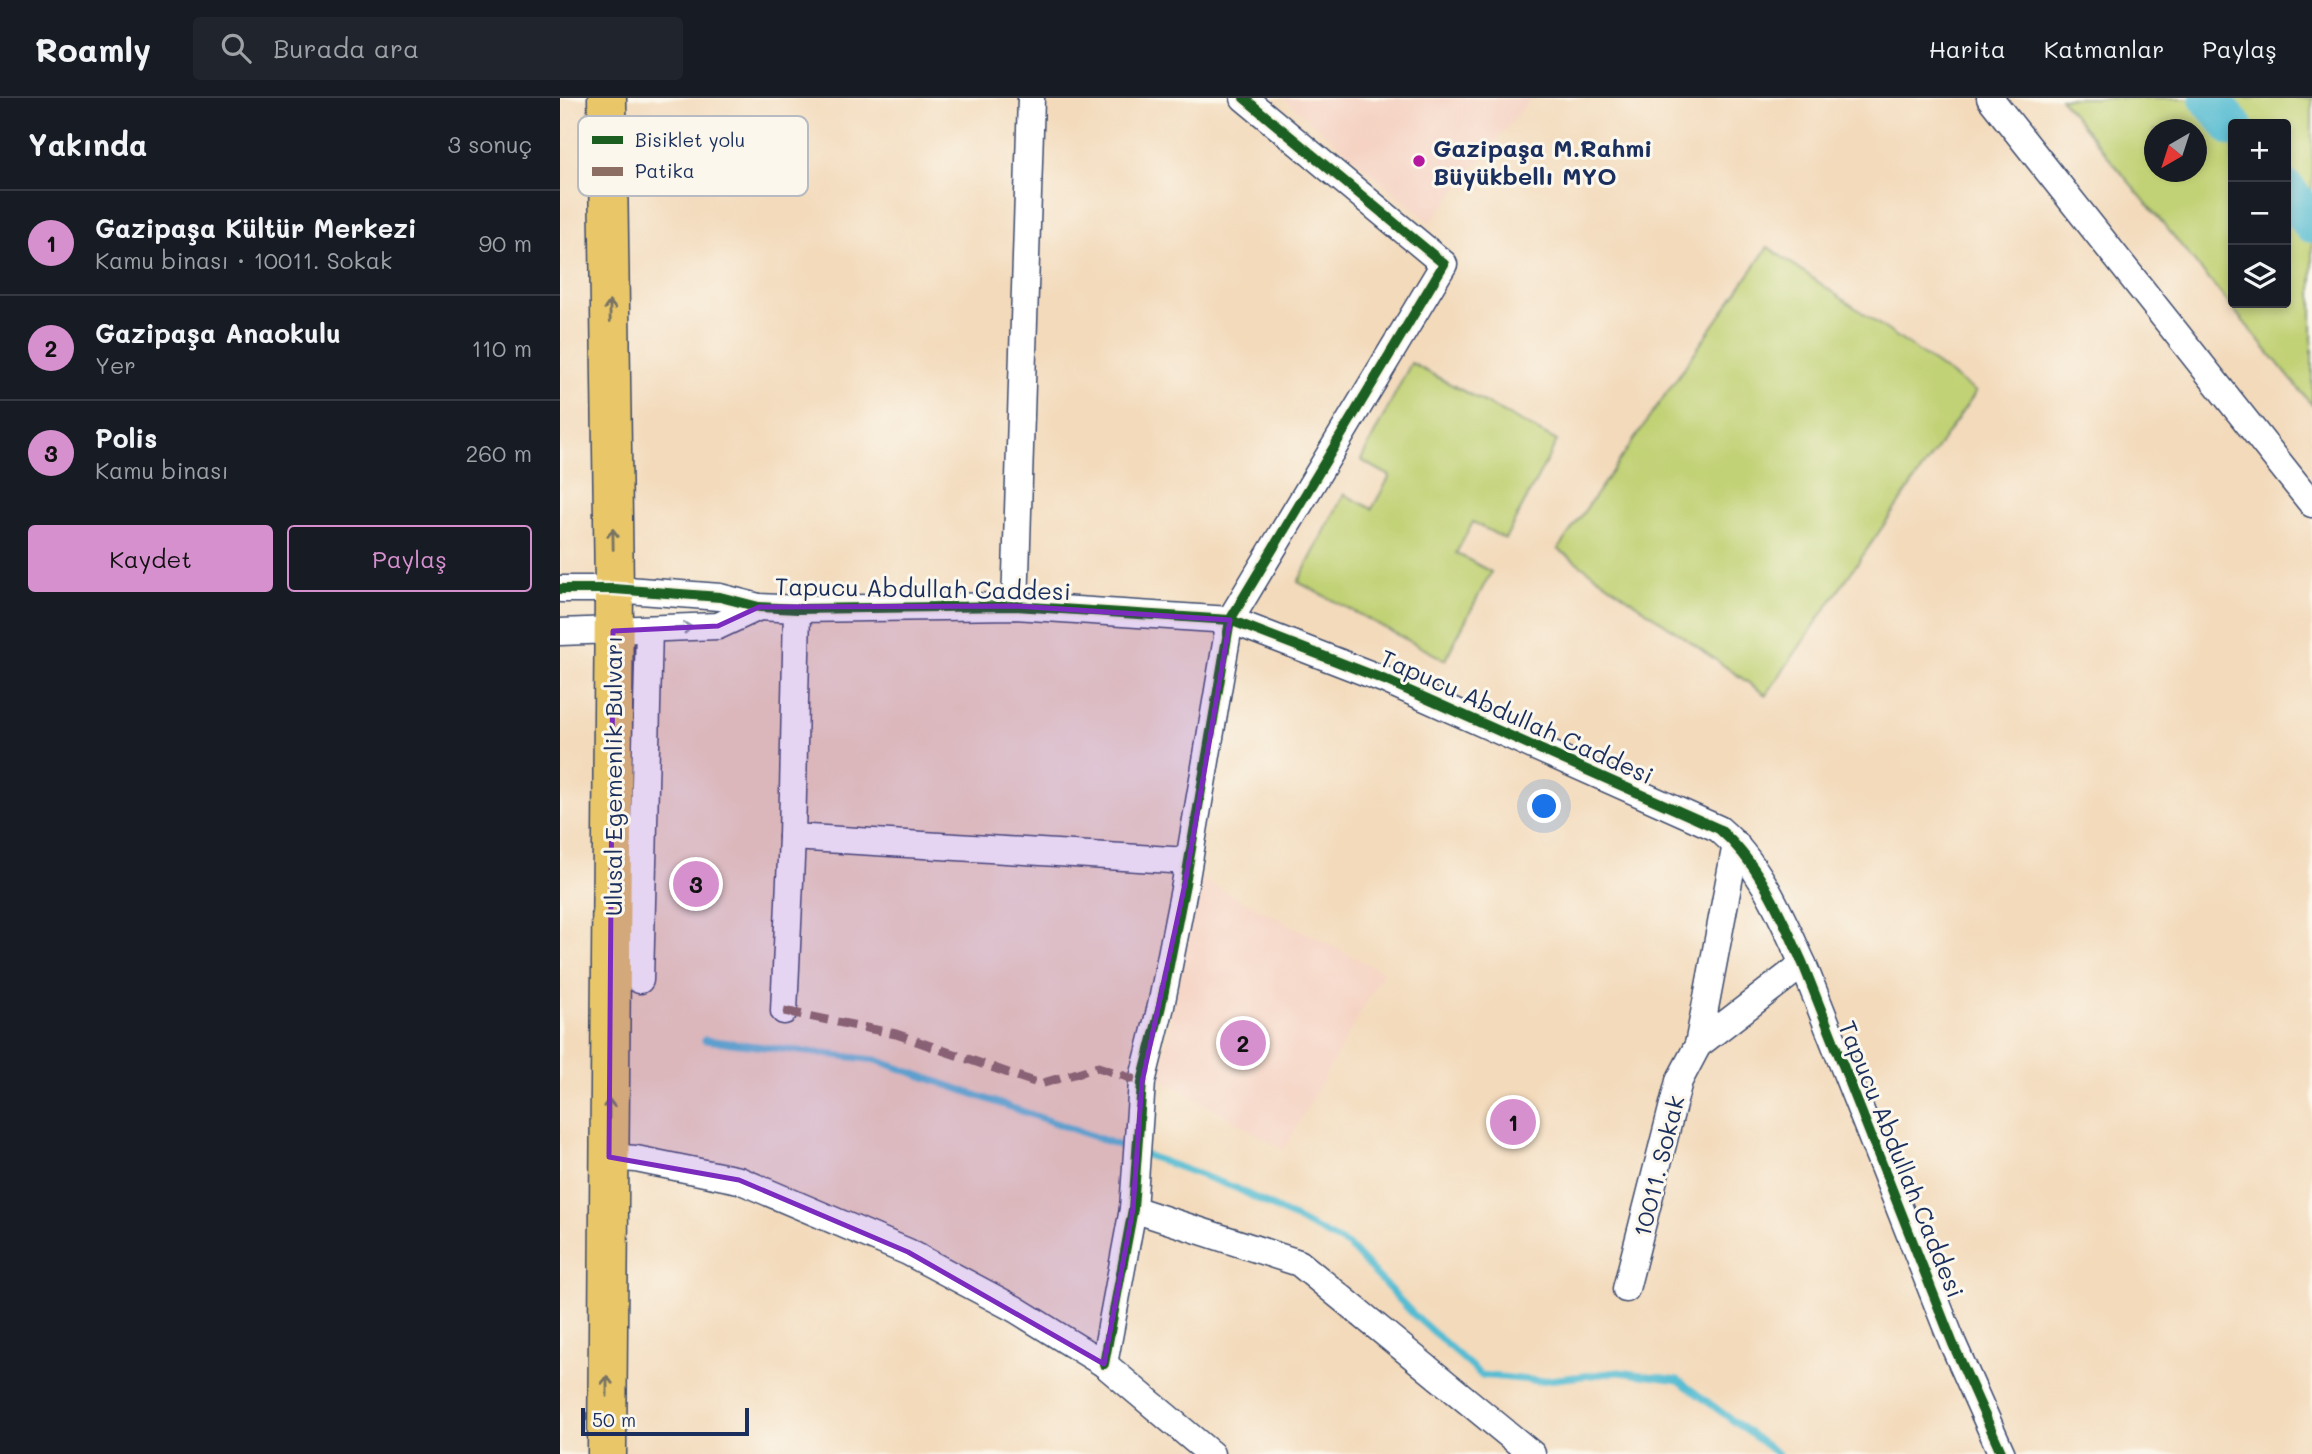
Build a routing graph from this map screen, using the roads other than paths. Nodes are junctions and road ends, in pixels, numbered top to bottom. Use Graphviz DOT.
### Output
graph roads {
  1 [pos="607,98"];
  2 [pos="1031,98"];
  3 [pos="1244,98"];
  4 [pos="1990,98"];
  5 [pos="607,116"];
  6 [pos="608,196"];
  7 [pos="2312,503"];
  8 [pos="560,589"];
  9 [pos="614,589"];
  10 [pos="1014,606"];
  11 [pos="759,607"];
  12 [pos="797,609"];
  13 [pos="1230,620"];
  14 [pos="631,630"];
  15 [pos="560,632"];
  16 [pos="792,837"];
  17 [pos="1736,844"];
  18 [pos="1188,861"];
  19 [pos="1803,964"];
  20 [pos="639,979"];
  21 [pos="784,1011"];
  22 [pos="1698,1045"];
  23 [pos="609,1157"];
  24 [pos="1133,1209"];
  25 [pos="1626,1289"];
  26 [pos="1104,1364"];
  27 [pos="607,1454"];
  28 [pos="1211,1454"];
  29 [pos="1532,1454"];
  30 [pos="2002,1454"];
  5 -- 1 [label="highway, Ulusal Egemenlik Bulvarı, one-way"];
  2 -- 10 [label="street"];
  3 -- 13 [label="street"];
  4 -- 7 [label="street"];
  9 -- 6 [label="highway, Ulusal Egemenlik Bulvarı, one-way"];
  8 -- 9 [label="street, Tapucu Abdullah Caddesi"];
  9 -- 11 [label="street, Tapucu Abdullah Caddesi"];
  9 -- 14 [label="highway, Ulusal Egemenlik Bulvarı"];
  10 -- 12 [label="street, Tapucu Abdullah Caddesi"];
  10 -- 13 [label="street, Tapucu Abdullah Caddesi"];
  11 -- 12 [label="street, Tapucu Abdullah Caddesi"];
  14 -- 11 [label="street, Tapucu Abdullah Caddesi, one-way"];
  12 -- 16 [label="street"];
  13 -- 17 [label="street, Tapucu Abdullah Caddesi"];
  13 -- 18 [label="street"];
  14 -- 15 [label="street, Tapucu Abdullah Caddesi"];
  14 -- 20 [label="street"];
  23 -- 14 [label="highway, Ulusal Egemenlik Bulvarı, one-way"];
  16 -- 18 [label="street"];
  16 -- 21 [label="street"];
  17 -- 19 [label="street, Tapucu Abdullah Caddesi"];
  17 -- 22 [label="street, 10011. Sokak"];
  18 -- 24 [label="street"];
  19 -- 22 [label="street, 10011. Sokak"];
  19 -- 30 [label="street, Tapucu Abdullah Caddesi"];
  22 -- 25 [label="street, 10011. Sokak"];
  23 -- 26 [label="street"];
  27 -- 23 [label="highway, Ulusal Egemenlik Bulvarı, one-way"];
  24 -- 26 [label="street"];
  24 -- 29 [label="street"];
  26 -- 28 [label="street"];
}
